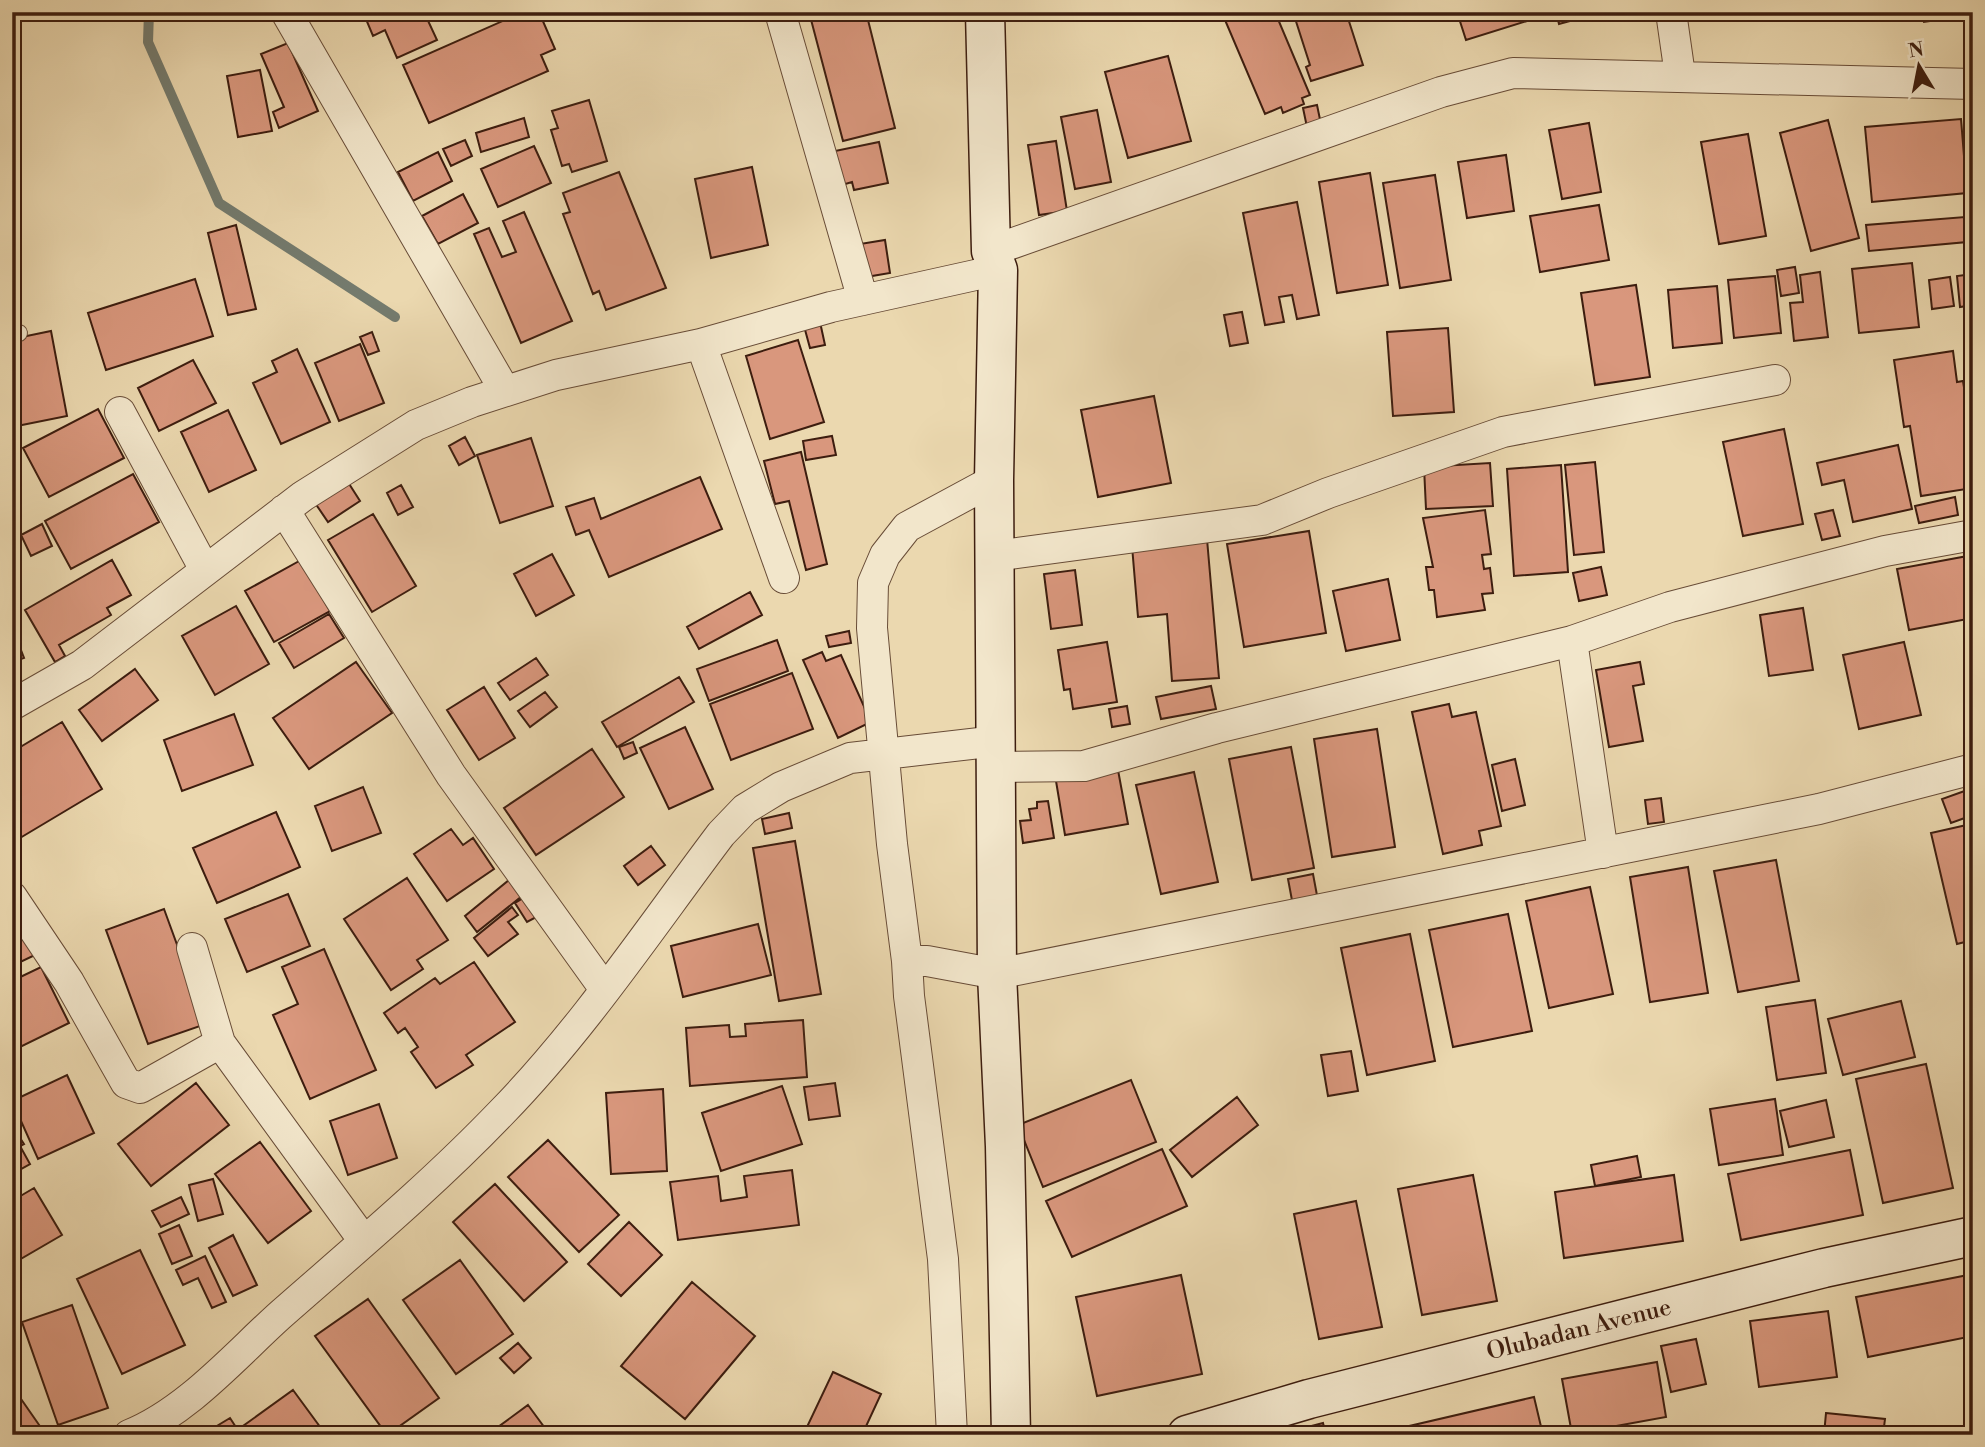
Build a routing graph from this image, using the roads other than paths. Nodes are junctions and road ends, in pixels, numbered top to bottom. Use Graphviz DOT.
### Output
graph roads {
  1 [pos="286,12"];
  2 [pos="780,12"];
  3 [pos="985,12"];
  4 [pos="1671,12"];
  5 [pos="1680,75"];
  6 [pos="1973,84"];
  7 [pos="995,260"];
  8 [pos="863,300"];
  9 [pos="701,344"];
  10 [pos="1774,380"];
  11 [pos="505,391"];
  12 [pos="120,412"];
  13 [pos="994,480"];
  14 [pos="284,510"];
  15 [pos="1973,535"];
  16 [pos="995,556"];
  17 [pos="205,570"];
  18 [pos="784,578"];
  19 [pos="1572,641"];
  20 [pos="12,705"];
  21 [pos="885,754"];
  22 [pos="997,754"];
  23 [pos="1973,769"];
  24 [pos="1603,853"];
  25 [pos="12,897"];
  26 [pos="192,948"];
  27 [pos="907,961"];
  28 [pos="997,974"];
  29 [pos="604,988"];
  30 [pos="220,1043"];
  31 [pos="1973,1236"];
  32 [pos="364,1241"];
  33 [pos="144,1432"];
  34 [pos="952,1435"];
  35 [pos="1012,1435"];
  36 [pos="1187,1435"];
  1 -- 11 [label="street"];
  2 -- 8 [label="street"];
  3 -- 7 [label="street"];
  4 -- 5 [label="street"];
  5 -- 6 [label="street"];
  5 -- 7 [label="street"];
  7 -- 8 [label="street"];
  7 -- 13 [label="street"];
  8 -- 9 [label="street"];
  9 -- 11 [label="street"];
  9 -- 18 [label="street"];
  10 -- 16 [label="street"];
  11 -- 14 [label="street"];
  12 -- 17 [label="street"];
  13 -- 16 [label="street"];
  13 -- 21 [label="street"];
  14 -- 17 [label="street"];
  14 -- 29 [label="street"];
  15 -- 19 [label="street"];
  16 -- 22 [label="street"];
  17 -- 20 [label="street"];
  19 -- 22 [label="street"];
  19 -- 24 [label="street"];
  21 -- 22 [label="street"];
  21 -- 27 [label="street"];
  21 -- 29 [label="street"];
  22 -- 28 [label="street"];
  23 -- 24 [label="street"];
  24 -- 28 [label="street"];
  25 -- 30 [label="street"];
  26 -- 30 [label="street"];
  27 -- 28 [label="street"];
  27 -- 34 [label="street"];
  28 -- 35 [label="street"];
  29 -- 32 [label="street"];
  30 -- 32 [label="street"];
  31 -- 36 [label="street, Olubadan Avenue"];
  32 -- 33 [label="street"];
}
